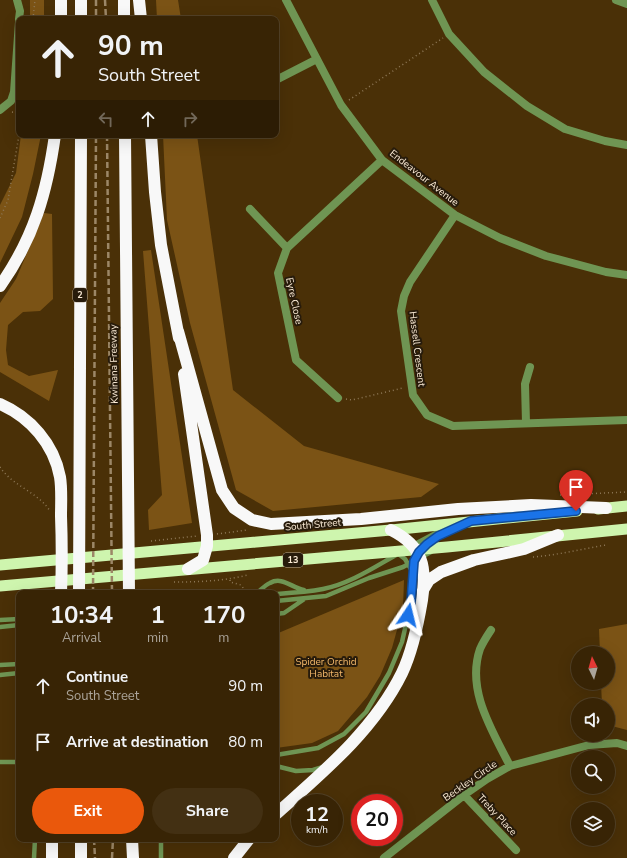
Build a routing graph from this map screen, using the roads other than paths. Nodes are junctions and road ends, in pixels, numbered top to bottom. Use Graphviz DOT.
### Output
graph roads {
  1 [pos="17,0"];
  2 [pos="61,0"];
  3 [pos="81,0"];
  4 [pos="124,0"];
  5 [pos="139,0"];
  6 [pos="286,0"];
  7 [pos="432,0"];
  8 [pos="616,0"];
  9 [pos="627,4"];
  10 [pos="19,16"];
  11 [pos="61,16"];
  12 [pos="81,16"];
  13 [pos="124,16"];
  14 [pos="141,16"];
  15 [pos="316,58"];
  16 [pos="16,63"];
  17 [pos="279,78"];
  18 [pos="0,110"];
  19 [pos="54,138"];
  20 [pos="81,138"];
  21 [pos="125,138"];
  22 [pos="151,138"];
  23 [pos="627,145"];
  24 [pos="382,160"];
  25 [pos="250,209"];
  26 [pos="455,215"];
  27 [pos="287,248"];
  28 [pos="627,275"];
  29 [pos="0,286"];
  30 [pos="178,331"];
  31 [pos="530,367"];
  32 [pos="338,398"];
  33 [pos="0,404"];
  34 [pos="627,420"];
  35 [pos="526,423"];
  36 [pos="627,506"];
  37 [pos="606,508"];
  38 [pos="471,521"];
  39 [pos="627,529"];
  40 [pos="391,530"];
  41 [pos="558,535"];
  42 [pos="204,541"];
  43 [pos="411,552"];
  44 [pos="408,564"];
  45 [pos="0,565"];
  46 [pos="188,569"];
  47 [pos="412,571"];
  48 [pos="290,585"];
  49 [pos="0,586"];
  50 [pos="265,587"];
  51 [pos="61,590"];
  52 [pos="79,590"];
  53 [pos="129,590"];
  54 [pos="261,590"];
  55 [pos="264,590"];
  56 [pos="423,590"];
  57 [pos="307,591"];
  58 [pos="294,592"];
  59 [pos="279,594"];
  60 [pos="309,598"];
  61 [pos="295,599"];
  62 [pos="279,601"];
  63 [pos="292,607"];
  64 [pos="279,614"];
  65 [pos="16,618"];
  66 [pos="0,620"];
  67 [pos="16,625"];
  68 [pos="0,627"];
  69 [pos="491,630"];
  70 [pos="16,664"];
  71 [pos="0,665"];
  72 [pos="16,673"];
  73 [pos="0,675"];
  74 [pos="627,746"];
  75 [pos="279,754"];
  76 [pos="0,762"];
  77 [pos="16,762"];
  78 [pos="330,765"];
  79 [pos="510,766"];
  80 [pos="279,767"];
  81 [pos="464,795"];
  82 [pos="279,811"];
  83 [pos="34,842"];
  84 [pos="52,842"];
  85 [pos="81,842"];
  86 [pos="132,842"];
  87 [pos="161,842"];
  88 [pos="247,842"];
  89 [pos="516,850"];
  90 [pos="34,858"];
  91 [pos="52,858"];
  92 [pos="81,858"];
  93 [pos="133,858"];
  94 [pos="161,858"];
  95 [pos="234,858"];
  96 [pos="384,858"];
  1 -- 10 [label="street"];
  2 -- 11 [label="highway"];
  3 -- 12 [label="highway"];
  4 -- 13 [label="highway"];
  5 -- 14 [label="highway"];
  6 -- 15 [label="street, Endeavour Avenue"];
  7 -- 23 [label="street"];
  8 -- 9 [label="street"];
  15 -- 17 [label="street"];
  15 -- 24 [label="street, Endeavour Avenue"];
  16 -- 18 [label="street"];
  19 -- 29 [label="highway"];
  20 -- 52 [label="highway, 2"];
  21 -- 53 [label="highway, Kwinana Freeway"];
  22 -- 30 [label="highway"];
  24 -- 26 [label="street, Endeavour Avenue"];
  24 -- 27 [label="street, Eyre Close"];
  25 -- 27 [label="street"];
  26 -- 28 [label="street, Endeavour Avenue"];
  26 -- 35 [label="street, Hassell Crescent"];
  27 -- 32 [label="street, Eyre Close"];
  30 -- 37 [label="highway"];
  30 -- 42 [label="highway"];
  31 -- 35 [label="street"];
  33 -- 51 [label="highway"];
  34 -- 35 [label="street, Hassell Crescent"];
  36 -- 37 [label="highway, South Street / 13"];
  37 -- 38 [label="highway, South Street / 13"];
  38 -- 40 [label="highway, South Street / 13"];
  38 -- 43 [label="lane"];
  38 -- 43 [label="lane"];
  39 -- 41 [label="highway, 13"];
  40 -- 42 [label="highway, South Street / 13"];
  40 -- 43 [label="highway"];
  41 -- 43 [label="highway, 13"];
  41 -- 56 [label="highway"];
  42 -- 45 [label="highway, South Street / 13"];
  42 -- 46 [label="highway"];
  43 -- 44 [label="lane"];
  43 -- 44 [label="lane"];
  43 -- 46 [label="highway, 13"];
  43 -- 47 [label="lane"];
  43 -- 56 [label="highway"];
  43 -- 57 [label="lane"];
  44 -- 47 [label="lane"];
  44 -- 60 [label="lane"];
  46 -- 49 [label="highway, 13"];
  47 -- 75 [label="lane"];
  48 -- 50 [label="lane"];
  48 -- 57 [label="lane"];
  48 -- 58 [label="lane"];
  50 -- 54 [label="lane"];
  50 -- 55 [label="lane"];
  56 -- 78 [label="highway"];
  57 -- 58 [label="lane"];
  58 -- 59 [label="lane"];
  58 -- 61 [label="lane"];
  60 -- 61 [label="lane"];
  60 -- 63 [label="lane"];
  61 -- 62 [label="lane"];
  61 -- 63 [label="lane"];
  63 -- 64 [label="lane"];
  65 -- 66 [label="lane"];
  67 -- 68 [label="lane"];
  69 -- 79 [label="street"];
  70 -- 71 [label="lane"];
  72 -- 73 [label="lane"];
  74 -- 79 [label="street, Beckley Circle"];
  76 -- 77 [label="lane"];
  78 -- 80 [label="lane"];
  78 -- 82 [label="highway"];
  79 -- 81 [label="street, Beckley Circle"];
  81 -- 89 [label="street, Treby Place"];
  81 -- 96 [label="street, Beckley Circle"];
  83 -- 90 [label="lane"];
  84 -- 91 [label="highway"];
  85 -- 92 [label="highway"];
  86 -- 93 [label="highway"];
  87 -- 94 [label="lane"];
  88 -- 95 [label="highway"];
}
